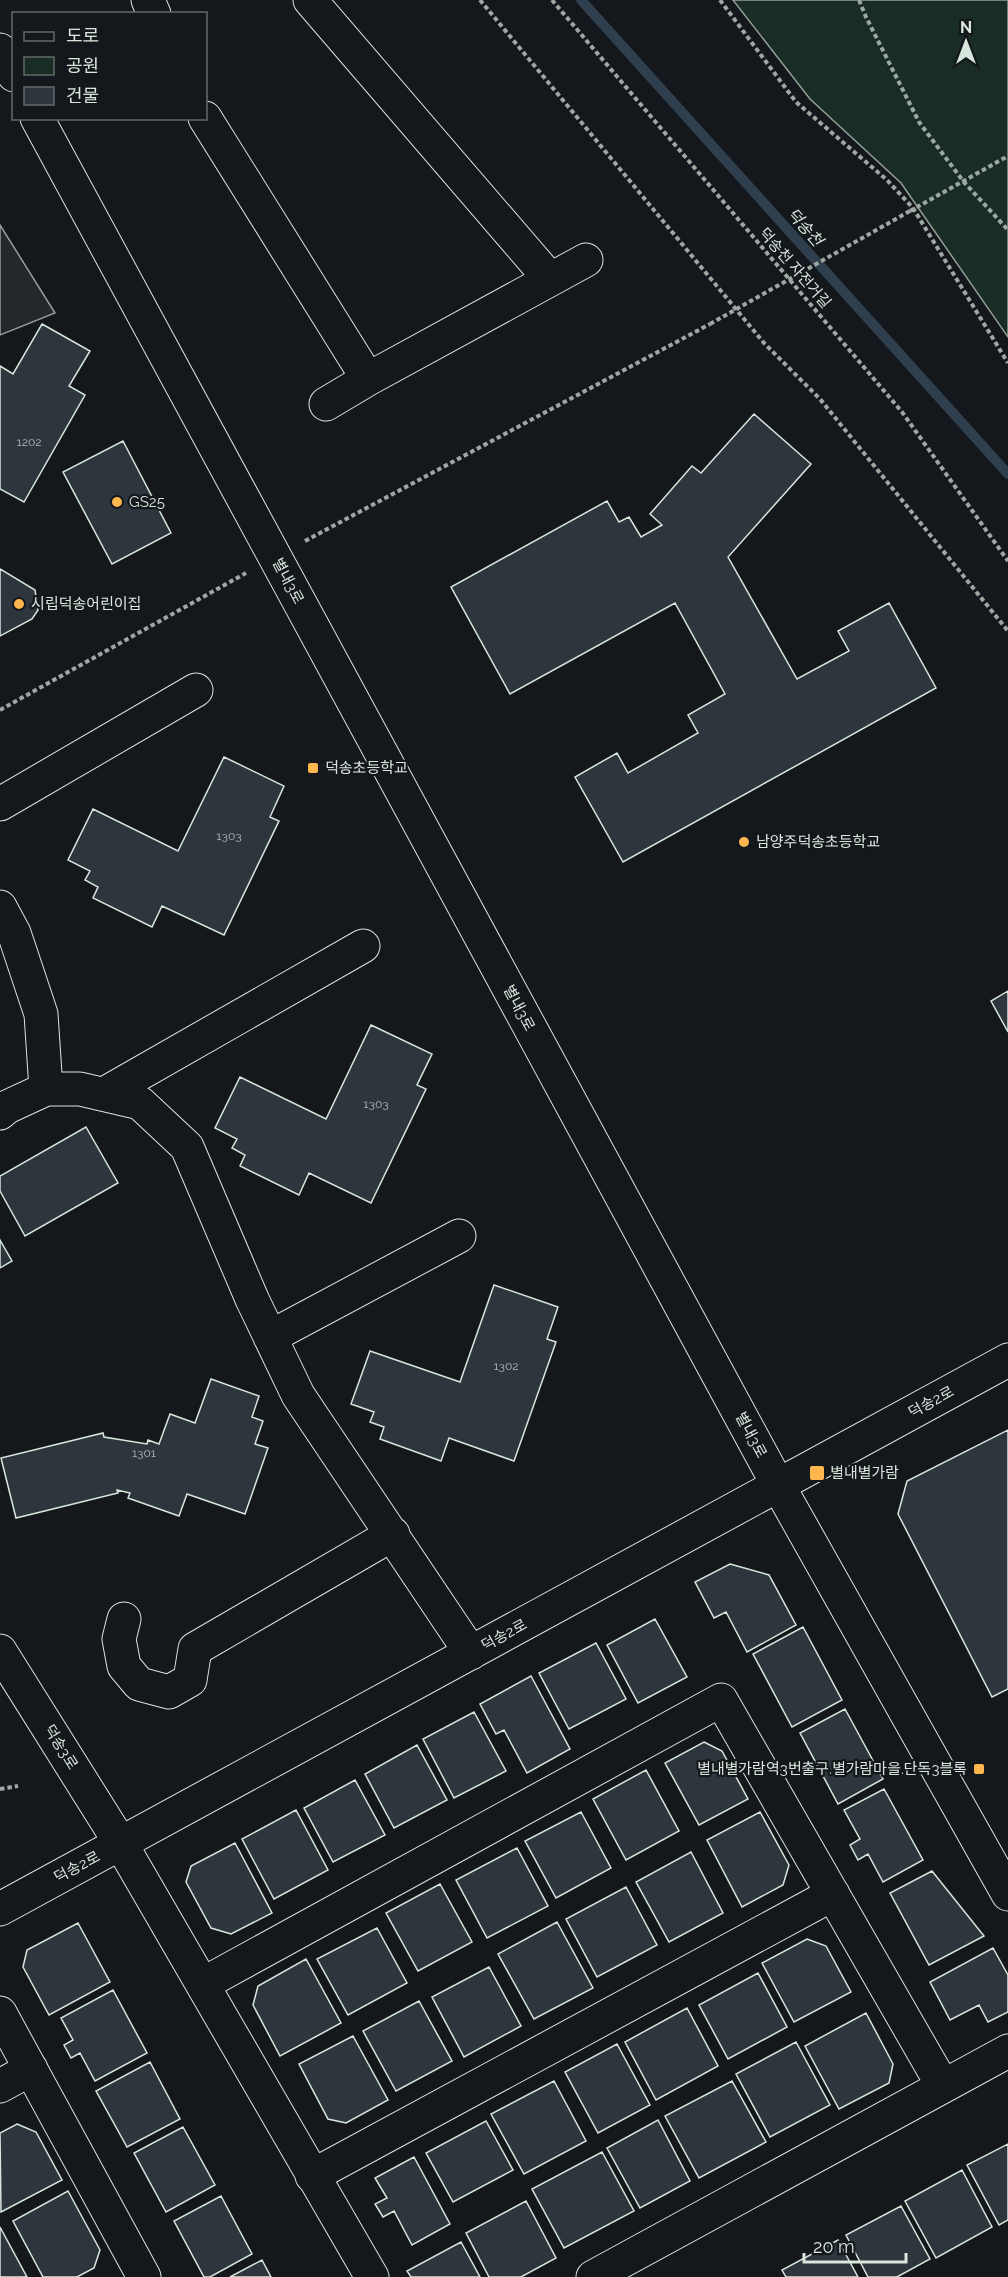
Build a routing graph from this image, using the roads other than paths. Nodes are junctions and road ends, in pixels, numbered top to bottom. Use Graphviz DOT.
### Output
graph roads {
  1 [pos="310,0"];
  2 [pos="0,50"];
  3 [pos="12,71"];
  4 [pos="38,120"];
  5 [pos="206,120"];
  6 [pos="586,260"];
  7 [pos="550,279"];
  8 [pos="368,379"];
  9 [pos="326,404"];
  10 [pos="196,690"];
  11 [pos="0,804"];
  12 [pos="0,907"];
  13 [pos="363,946"];
  14 [pos="46,1089"];
  15 [pos="104,1094"];
  16 [pos="0,1113"];
  17 [pos="459,1236"];
  18 [pos="270,1337"];
  19 [pos="1008,1360"];
  20 [pos="778,1485"];
  21 [pos="393,1534"];
  22 [pos="124,1619"];
  23 [pos="0,1651"];
  24 [pos="471,1653"];
  25 [pos="121,1844"];
  26 [pos="833,1894"];
  27 [pos="1008,1894"];
  28 [pos="0,1909"];
  29 [pos="203,1984"];
  30 [pos="0,2013"];
  31 [pos="1008,2051"];
  32 [pos="31,2069"];
  33 [pos="0,2086"];
  34 [pos="943,2086"];
  35 [pos="312,2176"];
  36 [pos="135,2274"];
  37 [pos="372,2277"];
  38 [pos="593,2277"];
  1 -- 7 [label="street"];
  2 -- 3 [label="street"];
  4 -- 20 [label="street, 별내3로"];
  5 -- 8 [label="street"];
  6 -- 7 [label="street"];
  7 -- 8 [label="street"];
  8 -- 9 [label="street"];
  10 -- 11 [label="street"];
  12 -- 14 [label="street"];
  13 -- 15 [label="street"];
  14 -- 15 [label="street"];
  14 -- 16 [label="street"];
  15 -- 18 [label="street"];
  17 -- 18 [label="street"];
  18 -- 21 [label="street"];
  19 -- 20 [label="street, 덕송2로"];
  20 -- 24 [label="street, 덕송2로"];
  20 -- 27 [label="street, 별내3로"];
  21 -- 22 [label="street"];
  21 -- 24 [label="street"];
  23 -- 25 [label="street, 덕송3로"];
  24 -- 25 [label="street, 덕송2로"];
  25 -- 28 [label="street, 덕송2로"];
  25 -- 29 [label="street, 덕송3로"];
  26 -- 29 [label="street"];
  26 -- 34 [label="street"];
  26 -- 35 [label="street"];
  29 -- 35 [label="street, 덕송3로"];
  30 -- 32 [label="street"];
  31 -- 34 [label="street"];
  32 -- 33 [label="street"];
  32 -- 36 [label="street"];
  34 -- 38 [label="street"];
  35 -- 37 [label="street, 덕송3로"];
}
